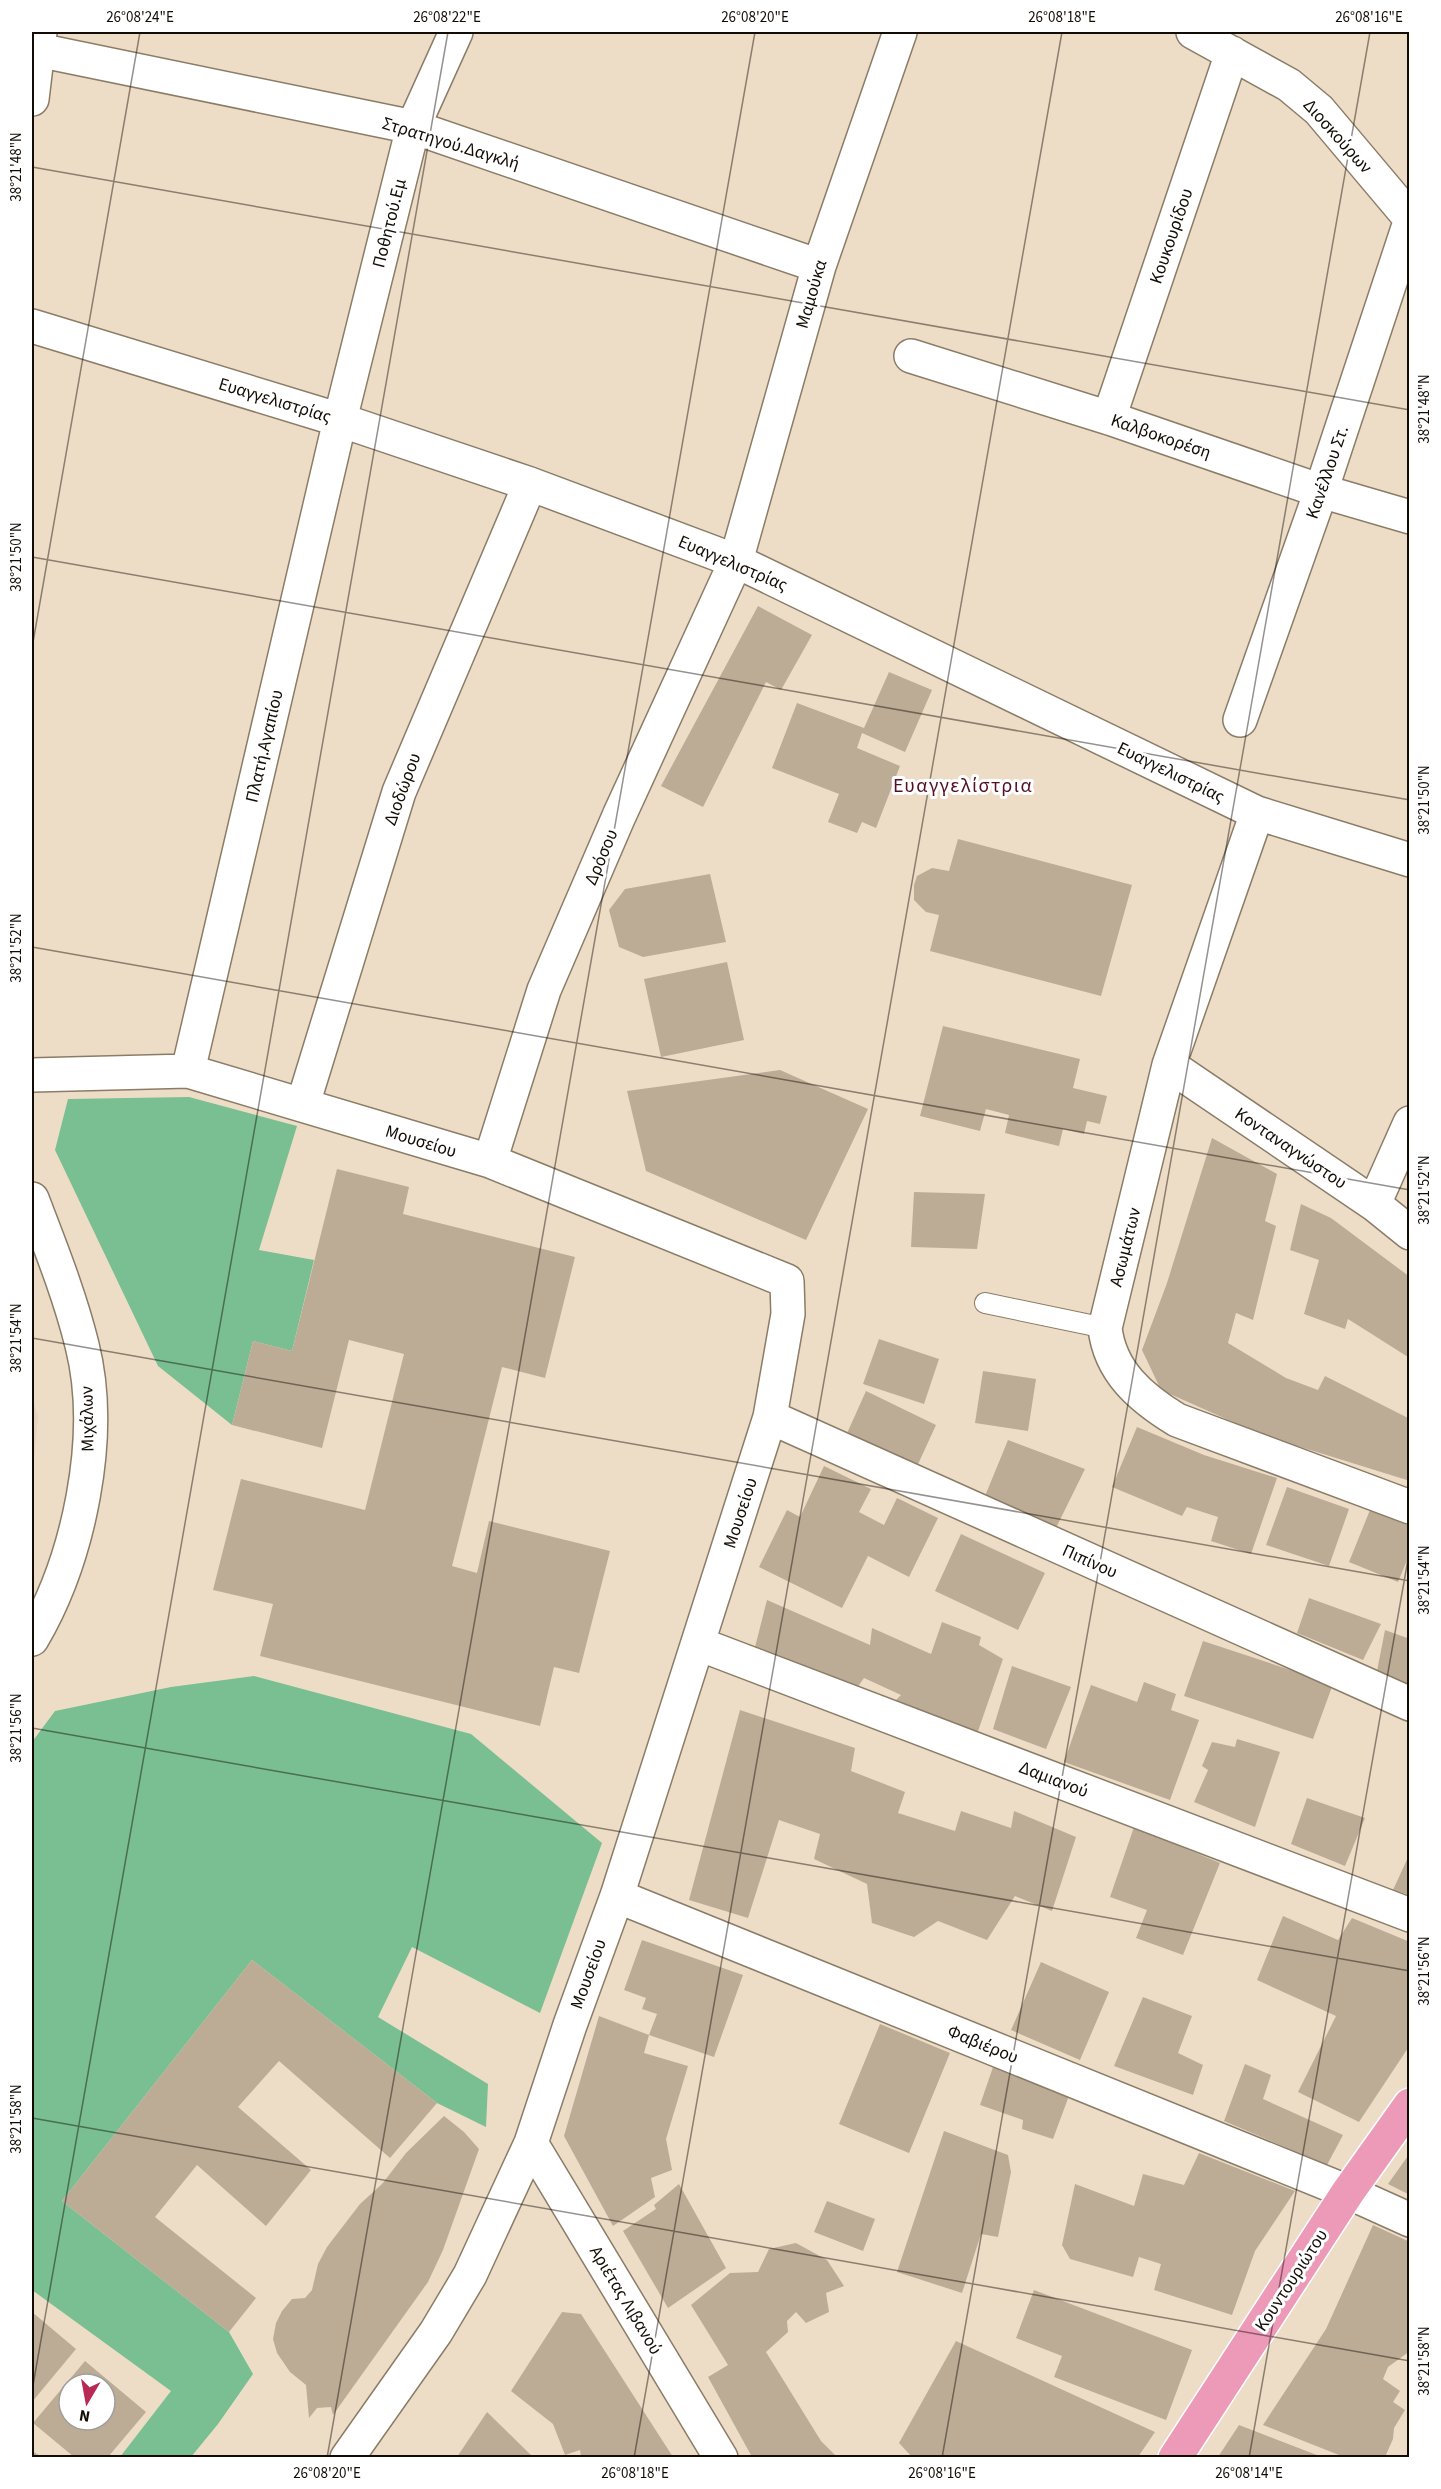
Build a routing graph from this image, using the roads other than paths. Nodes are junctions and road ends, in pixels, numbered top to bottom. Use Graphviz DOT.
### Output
graph roads {
  1 [pos="456,32"];
  2 [pos="900,32"];
  3 [pos="1193,32"];
  4 [pos="39,41"];
  5 [pos="1232,54"];
  6 [pos="32,99"];
  7 [pos="413,127"];
  8 [pos="1410,220"];
  9 [pos="819,266"];
  10 [pos="32,326"];
  11 [pos="911,356"];
  12 [pos="1109,418"];
  13 [pos="340,420"];
  14 [pos="530,484"];
  15 [pos="1321,491"];
  16 [pos="1410,517"];
  17 [pos="736,561"];
  18 [pos="1240,720"];
  19 [pos="1257,813"];
  20 [pos="1410,860"];
  21 [pos="1169,1065"];
  22 [pos="188,1071"];
  23 [pos="32,1075"];
  24 [pos="303,1104"];
  25 [pos="1410,1123"];
  26 [pos="490,1161"];
  27 [pos="32,1199"];
  28 [pos="1374,1204"];
  29 [pos="1410,1233"];
  30 [pos="985,1303"];
  31 [pos="1105,1328"];
  32 [pos="771,1417"];
  33 [pos="1410,1507"];
  34 [pos="32,1639"];
  35 [pos="699,1644"];
  36 [pos="1410,1704"];
  37 [pos="617,1896"];
  38 [pos="1410,1915"];
  39 [pos="1410,2105"];
  40 [pos="531,2143"];
  41 [pos="1348,2192"];
  42 [pos="1410,2220"];
  43 [pos="347,2457"];
  44 [pos="721,2457"];
  45 [pos="1175,2457"];
  1 -- 7 [label="street, Ποθητού.Εμ"];
  2 -- 9 [label="street, Μαμούκα"];
  3 -- 5 [label="street, Διοσκούρων"];
  4 -- 6 [label="street"];
  4 -- 7 [label="street, Στρατηγού.Δαγκλή"];
  5 -- 8 [label="street, Διοσκούρων"];
  5 -- 12 [label="street, Κουκουρίδου"];
  7 -- 9 [label="street, Στρατηγού.Δαγκλή"];
  7 -- 13 [label="street, Ποθητού.Εμ"];
  8 -- 15 [label="street, Κανέλλου Στ."];
  9 -- 17 [label="street, Μαμούκα"];
  10 -- 13 [label="street, Ευαγγελιστρίας"];
  11 -- 12 [label="street, Καλβοκορέση"];
  12 -- 15 [label="street, Καλβοκορέση"];
  13 -- 14 [label="street, Ευαγγελιστρίας"];
  13 -- 22 [label="street, Πλατή.Αγαπίου"];
  14 -- 17 [label="street, Ευαγγελιστρίας"];
  14 -- 24 [label="street, Διοδώρου"];
  15 -- 16 [label="street, Καλβοκορέση"];
  15 -- 18 [label="street, Κανέλλου Στ."];
  17 -- 19 [label="street, Ευαγγελιστρίας"];
  17 -- 26 [label="street, Δρόσου"];
  19 -- 20 [label="street, Ευαγγελιστρίας"];
  19 -- 21 [label="street, Ασωμάτων"];
  21 -- 28 [label="street, Κονταναγνώστου"];
  21 -- 31 [label="street, Ασωμάτων"];
  22 -- 23 [label="street, Μουσείου"];
  22 -- 24 [label="street, Μουσείου"];
  24 -- 26 [label="street, Μουσείου"];
  25 -- 28 [label="street"];
  26 -- 32 [label="street, Μουσείου"];
  27 -- 34 [label="street, Μιχάλων"];
  28 -- 29 [label="street, Κονταναγνώστου"];
  30 -- 31 [label="lane"];
  31 -- 33 [label="street, Ασωμάτων"];
  32 -- 35 [label="street, Μουσείου"];
  32 -- 36 [label="street, Πιπίνου"];
  35 -- 37 [label="street, Μουσείου"];
  35 -- 38 [label="street, Δαμιανού"];
  37 -- 40 [label="street, Μουσείου"];
  37 -- 41 [label="street, Φαβιέρου"];
  39 -- 41 [label="main road, Κουντουριώτου"];
  40 -- 43 [label="street, Μουσείου"];
  40 -- 44 [label="street, Αριέτας Λιβανού"];
  41 -- 42 [label="street, Φαβιέρου"];
  41 -- 45 [label="main road, Κουντουριώτου"];
}
